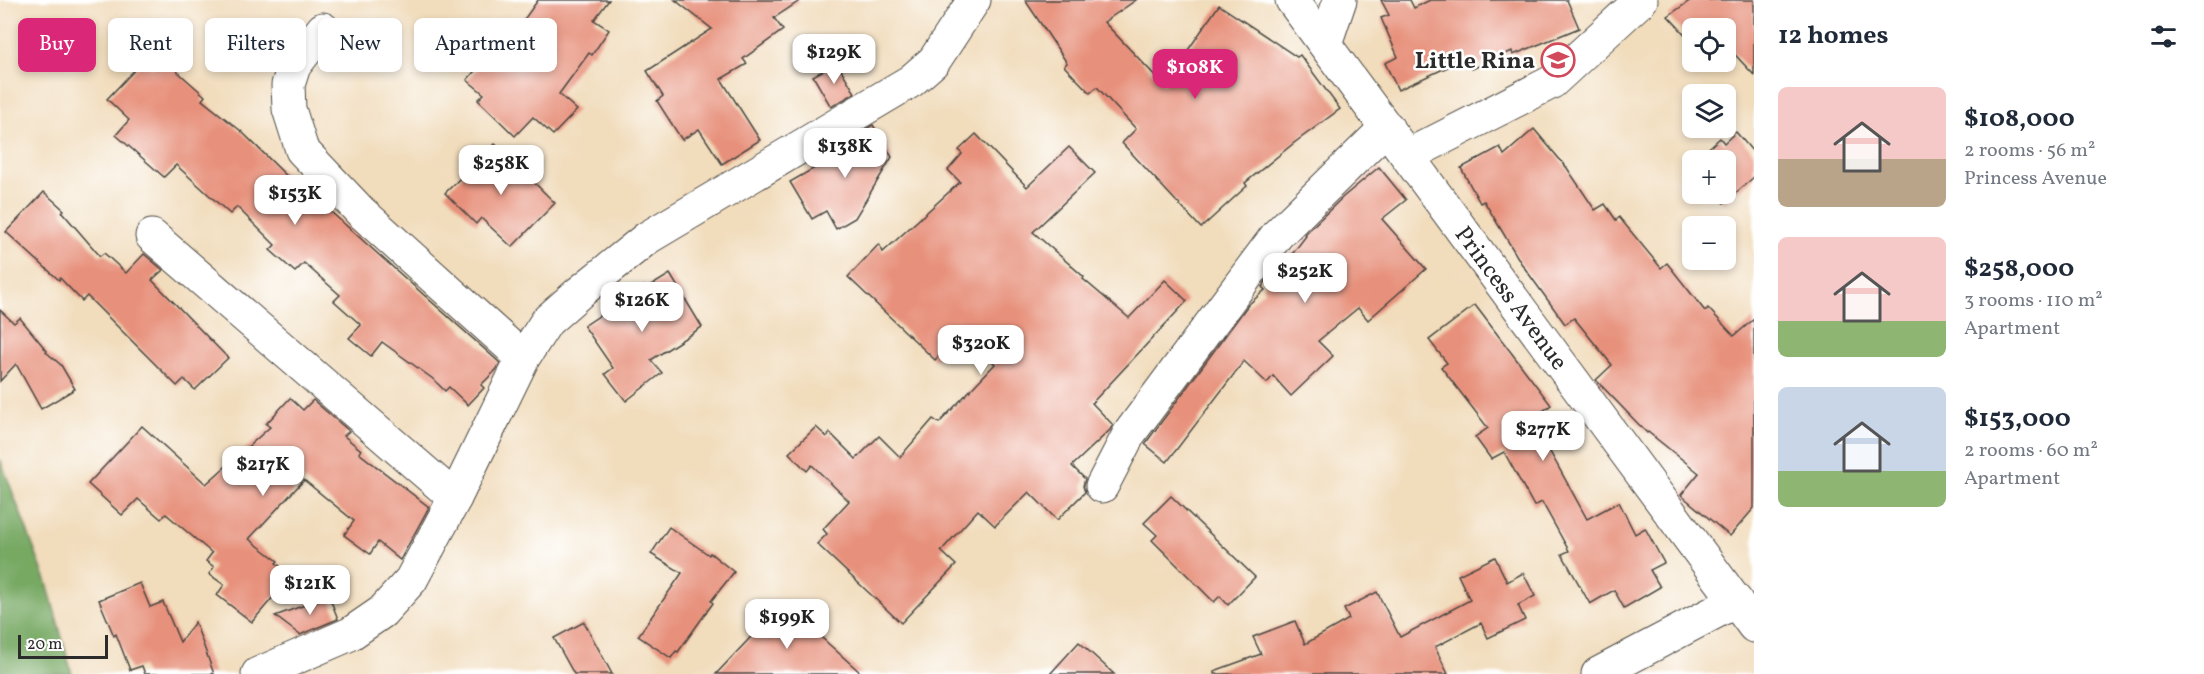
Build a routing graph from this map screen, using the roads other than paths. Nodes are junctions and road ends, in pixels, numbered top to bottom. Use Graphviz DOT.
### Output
graph roads {
  1 [pos="974,0"];
  2 [pos="1292,0"];
  3 [pos="1340,0"];
  4 [pos="1641,0"];
  5 [pos="318,35"];
  6 [pos="1325,44"];
  7 [pos="1387,127"];
  8 [pos="1409,156"];
  9 [pos="153,236"];
  10 [pos="523,357"];
  11 [pos="1102,486"];
  12 [pos="455,498"];
  13 [pos="1745,614"];
  14 [pos="258,674"];
  15 [pos="1598,674"];
  1 -- 10 [label="street"];
  2 -- 6 [label="street, Princess Avenue"];
  3 -- 6 [label="street"];
  4 -- 8 [label="street"];
  5 -- 10 [label="street"];
  6 -- 7 [label="street, Princess Avenue"];
  7 -- 8 [label="street, Princess Avenue"];
  7 -- 11 [label="street"];
  8 -- 13 [label="street, Princess Avenue"];
  9 -- 12 [label="street"];
  10 -- 12 [label="street"];
  12 -- 14 [label="street"];
  13 -- 15 [label="street"];
}
